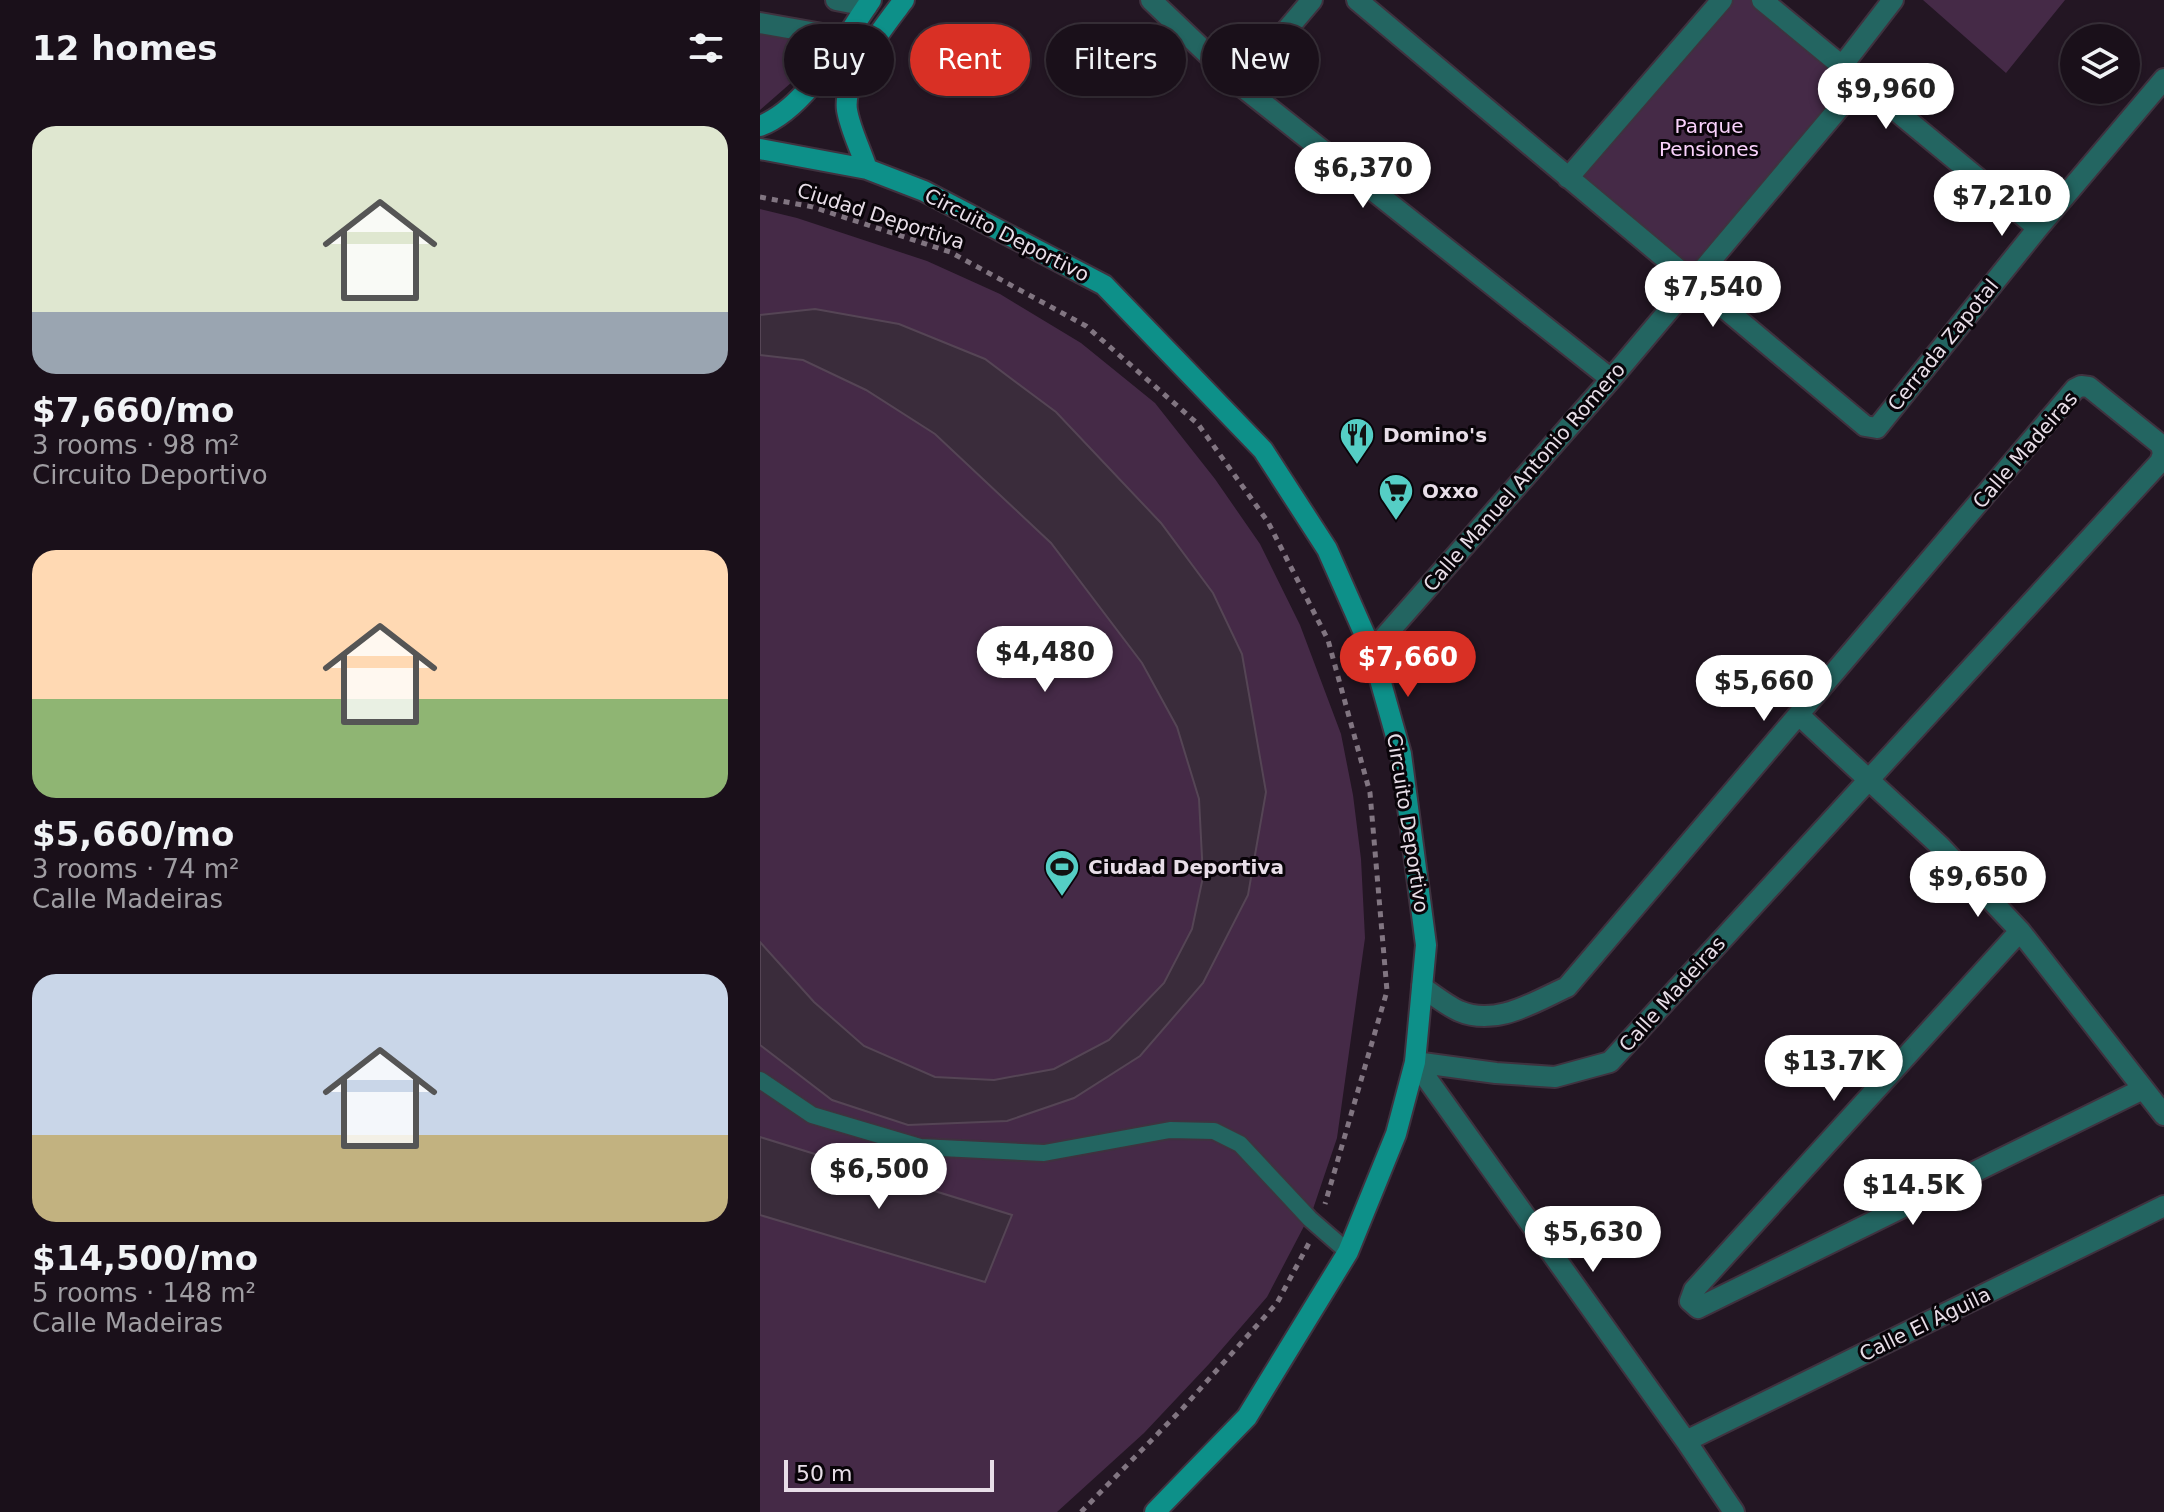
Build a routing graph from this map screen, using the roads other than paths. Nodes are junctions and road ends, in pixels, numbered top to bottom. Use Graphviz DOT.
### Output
graph roads {
  1 [pos="836,0"];
  2 [pos="904,0"];
  3 [pos="1151,0"];
  4 [pos="1312,0"];
  5 [pos="1357,0"];
  6 [pos="1722,0"];
  7 [pos="1762,0"];
  8 [pos="1893,0"];
  9 [pos="869,3"];
  10 [pos="760,23"];
  11 [pos="855,24"];
  12 [pos="1292,24"];
  13 [pos="784,27"];
  14 [pos="1202,49"];
  15 [pos="1842,66"];
  16 [pos="2164,79"];
  17 [pos="1861,82"];
  18 [pos="801,96"];
  19 [pos="1254,96"];
  20 [pos="760,126"];
  21 [pos="760,149"];
  22 [pos="867,169"];
  23 [pos="1568,178"];
  24 [pos="2038,228"];
  25 [pos="1691,282"];
  26 [pos="1611,379"];
  27 [pos="1372,651"];
  28 [pos="1800,716"];
  29 [pos="1867,779"];
  30 [pos="2020,931"];
  31 [pos="1422,987"];
  32 [pos="1415,1062"];
  33 [pos="760,1080"];
  34 [pos="2143,1089"];
  35 [pos="2164,1115"];
  36 [pos="2164,1206"];
  37 [pos="1348,1252"];
  38 [pos="1686,1441"];
  39 [pos="1155,1512"];
  40 [pos="1734,1512"];
  1 -- 9 [label="street"];
  2 -- 22 [label="main road"];
  3 -- 14 [label="street"];
  4 -- 12 [label="street"];
  5 -- 23 [label="street"];
  6 -- 23 [label="street"];
  7 -- 15 [label="street"];
  8 -- 15 [label="street"];
  9 -- 11 [label="main road"];
  10 -- 13 [label="street"];
  15 -- 17 [label="street"];
  16 -- 24 [label="street, Cerrada Zapotal"];
  17 -- 24 [label="street"];
  17 -- 25 [label="street, Calle Manuel Antonio Romero"];
  18 -- 20 [label="main road"];
  19 -- 26 [label="street"];
  21 -- 22 [label="main road, Circuito Deportivo"];
  22 -- 27 [label="main road, Circuito Deportivo"];
  23 -- 25 [label="street"];
  24 -- 25 [label="street, Cerrada Zapotal"];
  25 -- 26 [label="street, Calle Manuel Antonio Romero"];
  26 -- 27 [label="street, Calle Manuel Antonio Romero"];
  27 -- 31 [label="main road, Circuito Deportivo"];
  28 -- 29 [label="street"];
  28 -- 29 [label="street, Calle Madeiras"];
  28 -- 31 [label="street, Calle Madeiras"];
  29 -- 30 [label="street"];
  29 -- 32 [label="street, Calle Madeiras"];
  30 -- 34 [label="street"];
  30 -- 34 [label="street"];
  31 -- 32 [label="main road, Circuito Deportivo"];
  32 -- 37 [label="main road, Circuito Deportivo"];
  32 -- 38 [label="street"];
  33 -- 37 [label="lane"];
  34 -- 35 [label="street"];
  36 -- 38 [label="street, Calle El Águila"];
  37 -- 39 [label="main road, Circuito Deportivo"];
  38 -- 40 [label="street"];
}
